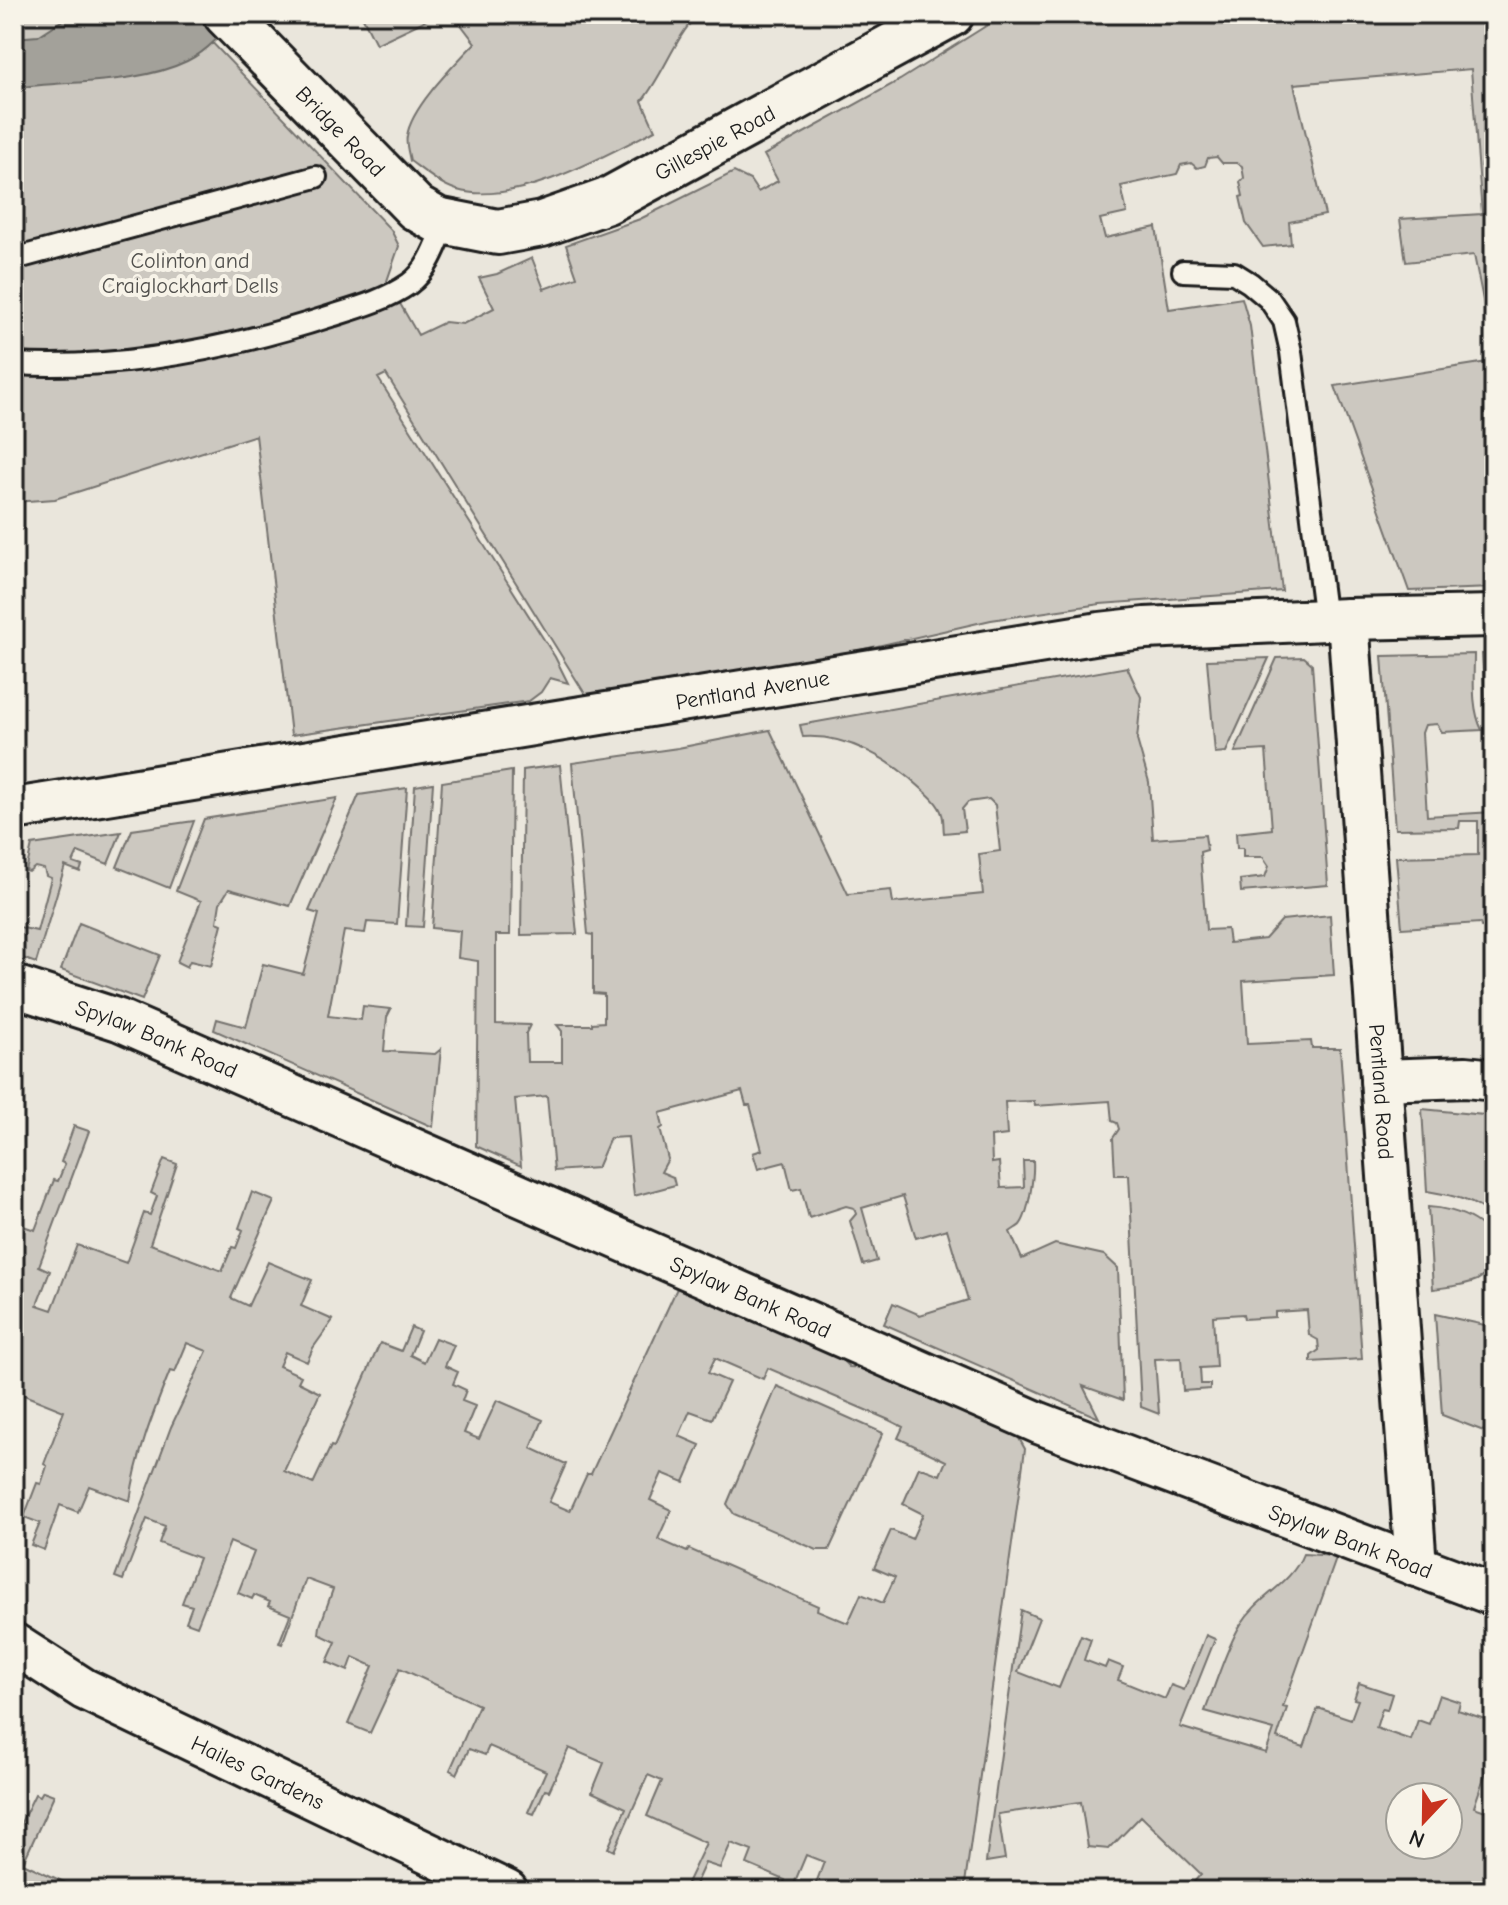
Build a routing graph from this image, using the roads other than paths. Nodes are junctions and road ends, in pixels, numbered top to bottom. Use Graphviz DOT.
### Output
graph roads {
  1 [pos="226,14"];
  2 [pos="951,14"];
  3 [pos="316,177"];
  4 [pos="456,224"];
  5 [pos="14,259"];
  6 [pos="1183,271"];
  7 [pos="14,364"];
  8 [pos="1494,616"];
  9 [pos="1336,619"];
  10 [pos="14,809"];
  11 [pos="14,986"];
  12 [pos="1381,1080"];
  13 [pos="1494,1080"];
  14 [pos="1416,1566"];
  15 [pos="1494,1595"];
  16 [pos="14,1644"];
  17 [pos="507,1891"];
  1 -- 4 [label="main road, Bridge Road"];
  2 -- 4 [label="main road, Gillespie Road"];
  3 -- 5 [label="lane"];
  4 -- 7 [label="lane"];
  6 -- 9 [label="lane"];
  8 -- 9 [label="street, Pentland Avenue"];
  9 -- 10 [label="street, Pentland Avenue"];
  9 -- 12 [label="street, Pentland Road"];
  11 -- 14 [label="street, Spylaw Bank Road"];
  12 -- 13 [label="street"];
  12 -- 14 [label="street, Pentland Road"];
  14 -- 15 [label="street, Spylaw Bank Road"];
  16 -- 17 [label="street, Hailes Gardens"];
}
